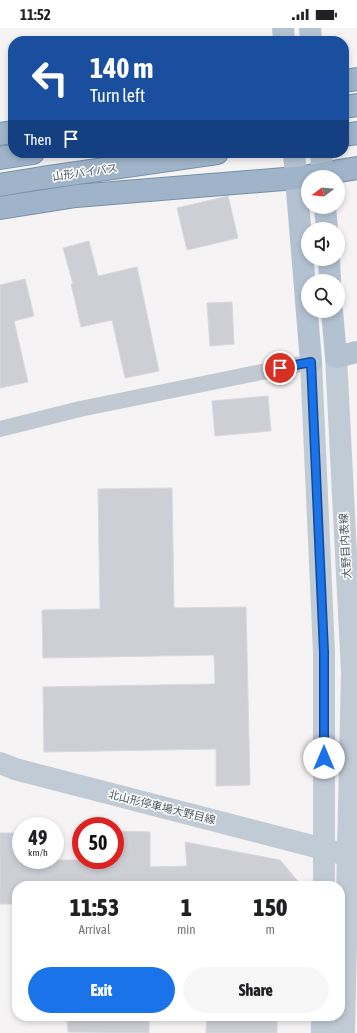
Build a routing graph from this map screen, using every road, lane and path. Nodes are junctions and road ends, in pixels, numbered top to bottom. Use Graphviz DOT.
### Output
graph roads {
  1 [pos="182,158"];
  2 [pos="294,158"];
  3 [pos="322,168"];
  4 [pos="357,168"];
  5 [pos="296,178"];
  6 [pos="0,185"];
  7 [pos="0,208"];
  8 [pos="333,318"];
  9 [pos="357,352"];
  10 [pos="336,357"];
  11 [pos="311,362"];
  12 [pos="0,428"];
  13 [pos="0,763"];
  14 [pos="325,849"];
  15 [pos="347,855"];
  16 [pos="324,881"];
  17 [pos="345,974"];
  18 [pos="322,1021"];
  19 [pos="344,1021"];
  20 [pos="322,1033"];
  21 [pos="344,1033"];
  1 -- 6 [label="highway, 山形バイパス"];
  2 -- 5 [label="main road"];
  3 -- 4 [label="highway"];
  3 -- 5 [label="highway"];
  5 -- 7 [label="highway"];
  5 -- 11 [label="main road"];
  8 -- 10 [label="main road"];
  9 -- 10 [label="main road"];
  10 -- 15 [label="main road, 大野目内表線"];
  11 -- 12 [label="street"];
  11 -- 14 [label="main road"];
  13 -- 14 [label="main road, 北山形停車場大野目線"];
  14 -- 15 [label="main road, 北山形停車場大野目線"];
  14 -- 16 [label="main road"];
  15 -- 17 [label="main road"];
  18 -- 20 [label="main road"];
  19 -- 21 [label="main road"];
}
